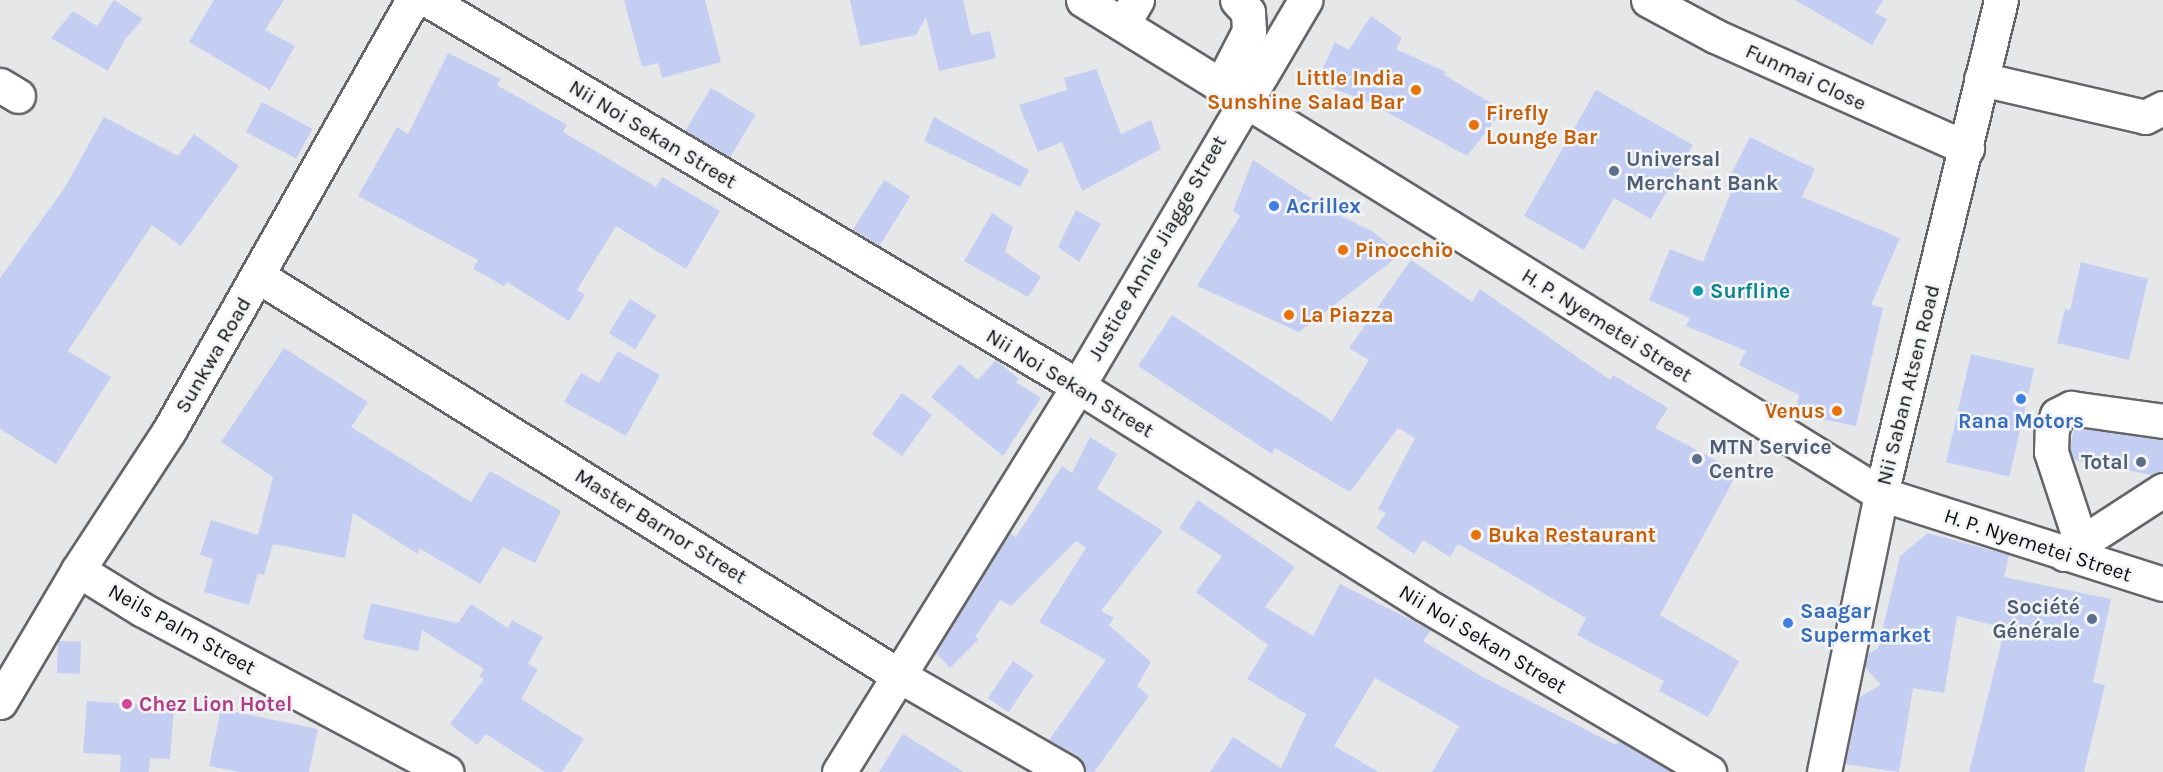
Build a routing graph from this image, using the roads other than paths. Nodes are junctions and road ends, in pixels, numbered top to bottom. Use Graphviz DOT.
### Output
graph roads {
  1 [pos="413,0"];
  2 [pos="428,0"];
  3 [pos="1083,0"];
  4 [pos="1237,0"];
  5 [pos="1305,0"];
  6 [pos="1648,0"];
  7 [pos="2001,0"];
  8 [pos="1130,12"];
  9 [pos="1981,79"];
  10 [pos="1232,92"];
  11 [pos="2163,108"];
  12 [pos="1967,148"];
  13 [pos="258,276"];
  14 [pos="1078,386"];
  15 [pos="2163,421"];
  16 [pos="2163,490"];
  17 [pos="1881,494"];
  18 [pos="2072,549"];
  19 [pos="78,570"];
  20 [pos="2163,584"];
  21 [pos="898,675"];
  22 [pos="0,702"];
  23 [pos="446,772"];
  24 [pos="839,772"];
  25 [pos="1067,772"];
  26 [pos="1709,772"];
  27 [pos="1824,772"];
  1 -- 13 [label="street, Sunkwa Road"];
  2 -- 14 [label="street, Nii Noi Sekan Street"];
  3 -- 8 [label="street, H. P. Nyemetei Street"];
  4 -- 10 [label="street"];
  5 -- 10 [label="street, Justice Annie Jiagge Street"];
  6 -- 12 [label="street, Funmai Close"];
  7 -- 9 [label="street, Nii Saban Atsen Road"];
  8 -- 10 [label="street, H. P. Nyemetei Street"];
  9 -- 11 [label="street"];
  9 -- 12 [label="street, Nii Saban Atsen Road"];
  10 -- 14 [label="street, Justice Annie Jiagge Street"];
  10 -- 17 [label="street, H. P. Nyemetei Street"];
  12 -- 17 [label="street, Nii Saban Atsen Road"];
  13 -- 19 [label="street, Sunkwa Road"];
  13 -- 21 [label="street, Master Barnor Street"];
  14 -- 21 [label="street, Justice Annie Jiagge Street"];
  14 -- 26 [label="street, Nii Noi Sekan Street"];
  15 -- 18 [label="street"];
  16 -- 18 [label="street"];
  17 -- 18 [label="street, H. P. Nyemetei Street"];
  17 -- 27 [label="street, Nii Saban Atsen Road"];
  18 -- 20 [label="street, H. P. Nyemetei Street"];
  19 -- 22 [label="street, Sunkwa Road"];
  19 -- 23 [label="street, Neils Palm Street"];
  21 -- 24 [label="street, Justice Annie Jiagge Street"];
  21 -- 25 [label="street, Master Barnor Street"];
}
